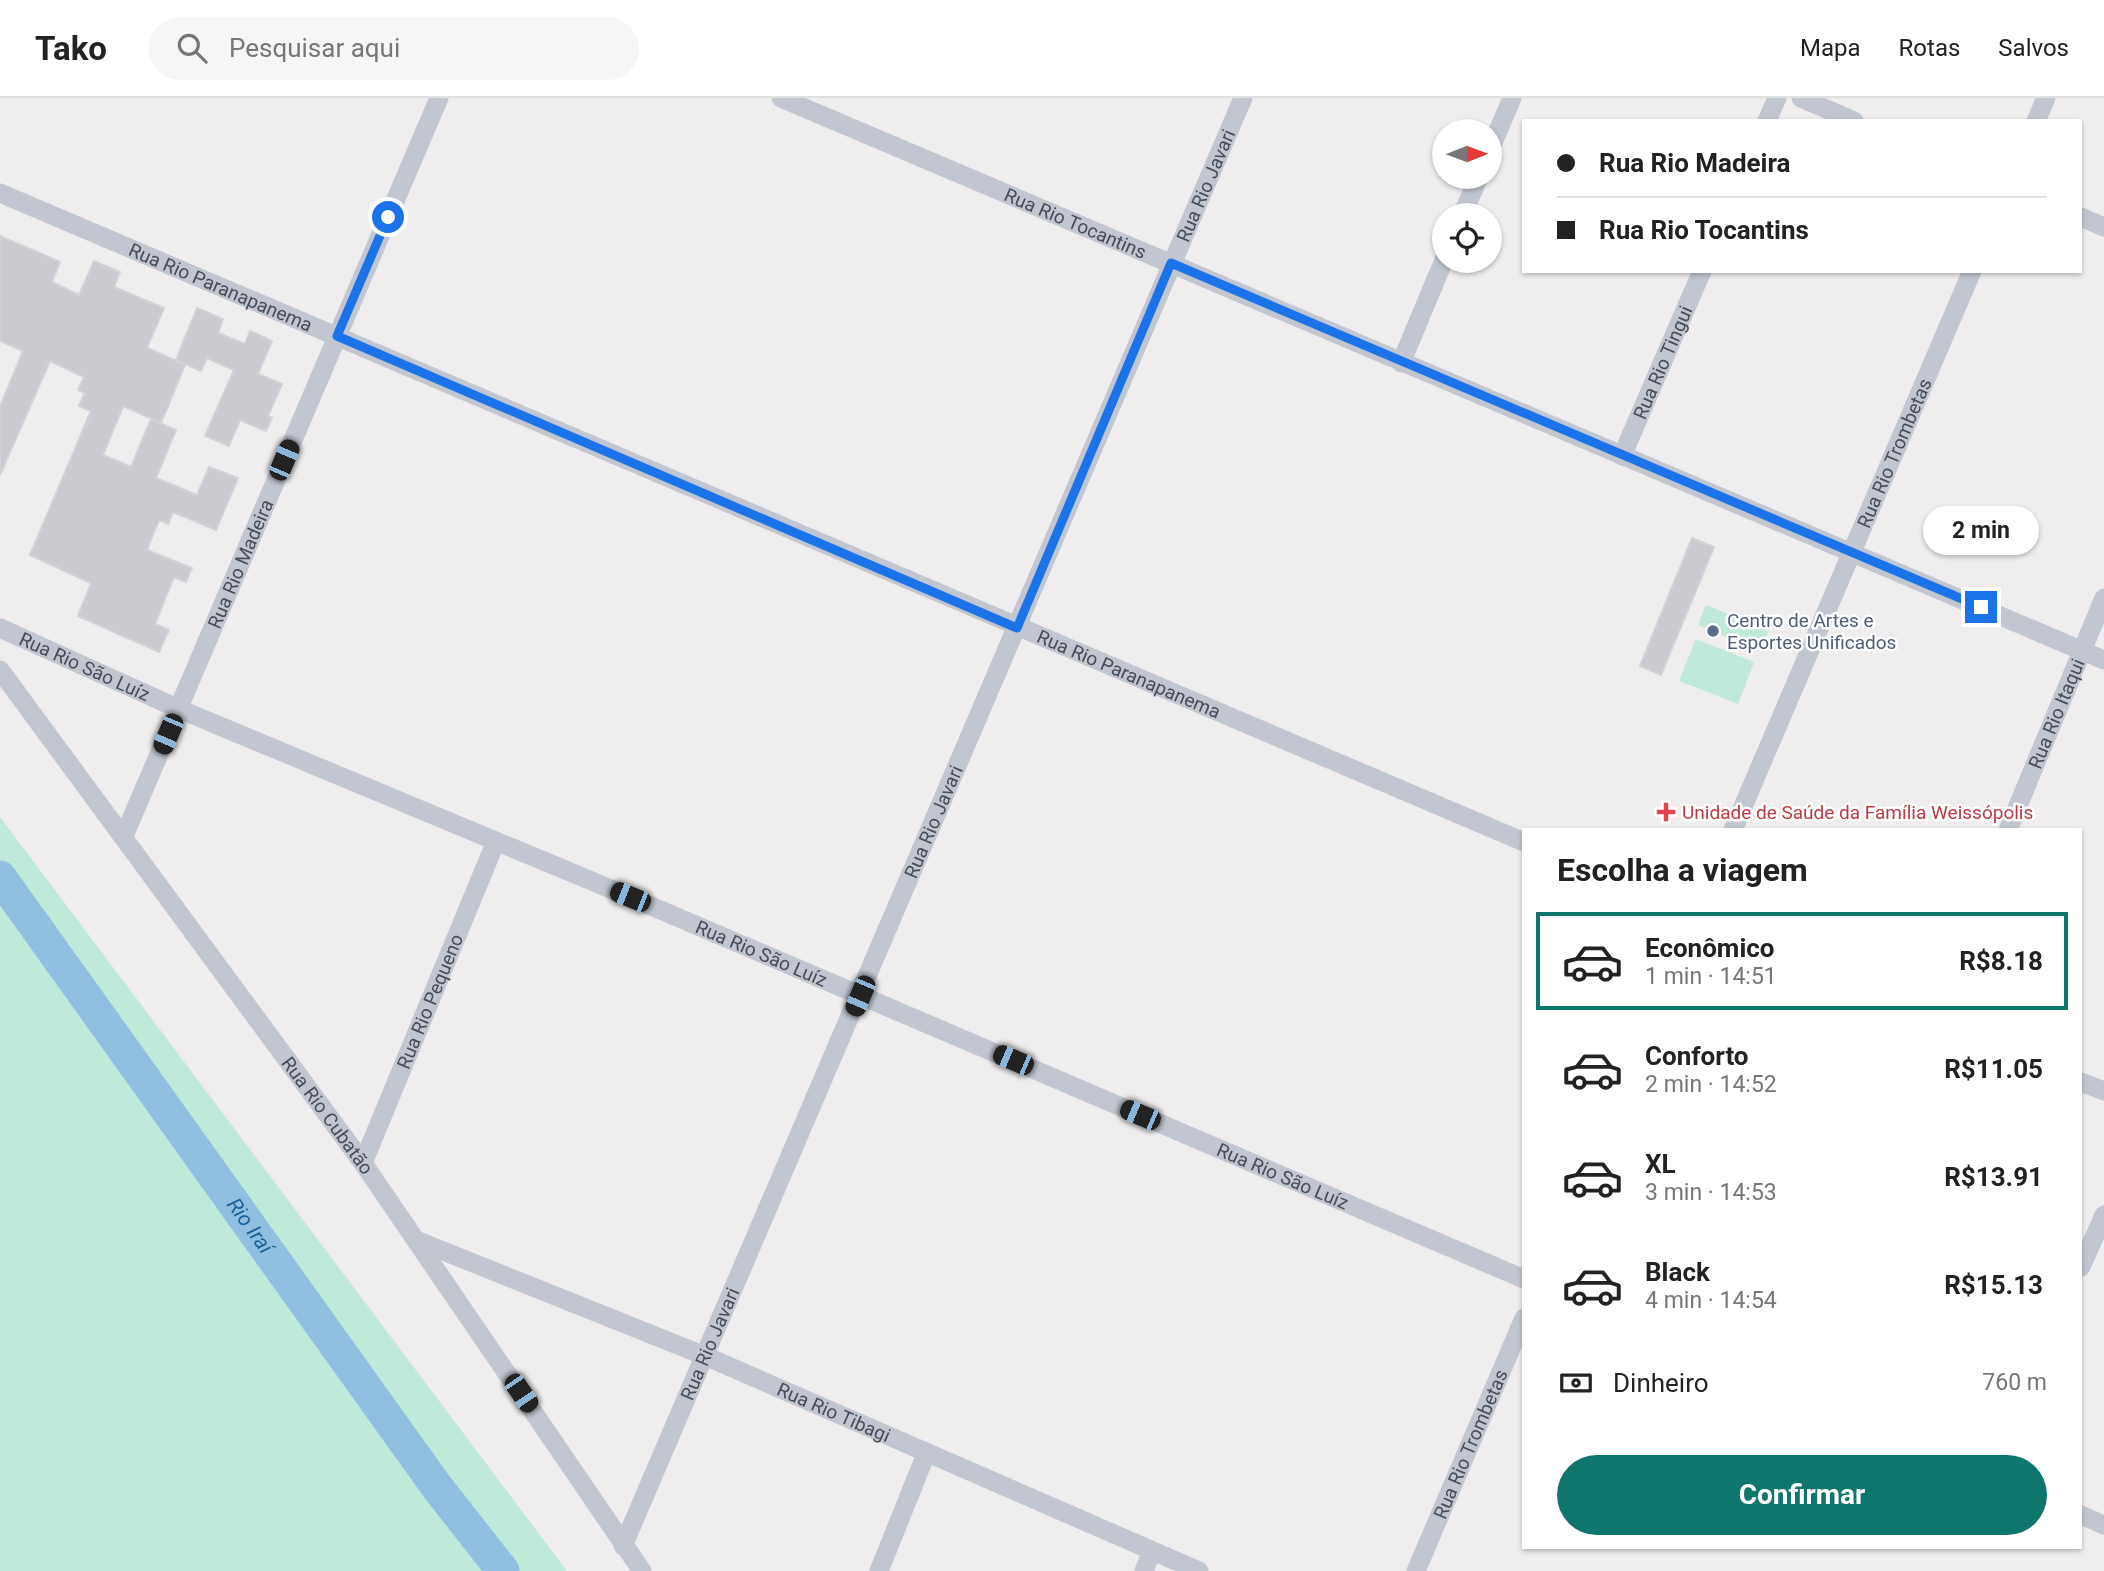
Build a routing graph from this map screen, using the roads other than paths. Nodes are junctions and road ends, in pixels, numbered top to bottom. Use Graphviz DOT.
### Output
graph roads {
  1 [pos="439,98"];
  2 [pos="781,98"];
  3 [pos="1243,98"];
  4 [pos="1512,98"];
  5 [pos="1777,98"];
  6 [pos="1801,98"];
  7 [pos="2046,98"];
  8 [pos="1768,119"];
  9 [pos="1849,119"];
  10 [pos="2037,119"];
  11 [pos="1502,121"];
  12 [pos="0,193"];
  13 [pos="2082,217"];
  14 [pos="2104,227"];
  15 [pos="1171,263"];
  16 [pos="1439,273"];
  17 [pos="1701,273"];
  18 [pos="1971,273"];
  19 [pos="337,336"];
  20 [pos="1401,363"];
  21 [pos="1622,456"];
  22 [pos="1853,552"];
  23 [pos="2104,598"];
  24 [pos="0,628"];
  25 [pos="1017,628"];
  26 [pos="2083,650"];
  27 [pos="2104,660"];
  28 [pos="0,670"];
  29 [pos="179,709"];
  30 [pos="1734,828"];
  31 [pos="2009,828"];
  32 [pos="124,836"];
  33 [pos="496,841"];
  34 [pos="1522,841"];
  35 [pos="860,996"];
  36 [pos="2082,1082"];
  37 [pos="2104,1091"];
  38 [pos="363,1163"];
  39 [pos="2104,1215"];
  40 [pos="416,1240"];
  41 [pos="464,1258"];
  42 [pos="433,1262"];
  43 [pos="2082,1266"];
  44 [pos="1522,1278"];
  45 [pos="1522,1323"];
  46 [pos="705,1356"];
  47 [pos="926,1454"];
  48 [pos="2082,1516"];
  49 [pos="2104,1525"];
  50 [pos="624,1546"];
  51 [pos="1152,1551"];
  52 [pos="642,1571"];
  53 [pos="879,1571"];
  54 [pos="1144,1571"];
  55 [pos="1199,1571"];
  56 [pos="1416,1571"];
  1 -- 19 [label="street, Rua Rio Madeira"];
  2 -- 15 [label="street, Rua Rio Tocantins"];
  3 -- 15 [label="street, Rua Rio Javari"];
  4 -- 11 [label="street"];
  5 -- 8 [label="street"];
  6 -- 9 [label="street"];
  7 -- 10 [label="street"];
  12 -- 19 [label="street, Rua Rio Paranapanema"];
  13 -- 14 [label="street"];
  15 -- 20 [label="street, Rua Rio Tocantins"];
  15 -- 25 [label="street, Rua Rio Javari"];
  16 -- 20 [label="street"];
  17 -- 21 [label="street, Rua Rio Tingui"];
  18 -- 22 [label="street, Rua Rio Trombetas"];
  19 -- 25 [label="street, Rua Rio Paranapanema"];
  19 -- 29 [label="street, Rua Rio Madeira"];
  20 -- 21 [label="street, Rua Rio Tocantins"];
  21 -- 22 [label="street, Rua Rio Tocantins"];
  22 -- 26 [label="street, Rua Rio Tocantins"];
  22 -- 30 [label="street, Rua Rio Trombetas"];
  23 -- 26 [label="street, Rua Rio Itaqui"];
  24 -- 29 [label="street, Rua Rio São Luíz"];
  25 -- 34 [label="street, Rua Rio Paranapanema"];
  25 -- 35 [label="street, Rua Rio Javari"];
  26 -- 27 [label="street, Rua Rio Tocantins"];
  26 -- 31 [label="street, Rua Rio Itaqui"];
  28 -- 32 [label="street, Rua Rio Cubatão"];
  29 -- 32 [label="street, Rua Rio Madeira"];
  29 -- 33 [label="street, Rua Rio São Luíz"];
  32 -- 38 [label="street, Rua Rio Cubatão"];
  33 -- 35 [label="street, Rua Rio São Luíz"];
  33 -- 38 [label="street, Rua Rio Pequeno"];
  35 -- 44 [label="street, Rua Rio São Luíz"];
  35 -- 46 [label="street, Rua Rio Javari"];
  36 -- 37 [label="street"];
  38 -- 40 [label="street, Rua Rio Cubatão"];
  39 -- 43 [label="street"];
  40 -- 41 [label="street, Rua Rio Tibagi"];
  40 -- 42 [label="street, Rua Rio Cubatão"];
  41 -- 42 [label="street, Rua Rio Tibagi"];
  41 -- 46 [label="street, Rua Rio Tibagi"];
  42 -- 50 [label="street, Rua Rio Cubatão"];
  45 -- 56 [label="street, Rua Rio Trombetas"];
  46 -- 47 [label="street, Rua Rio Tibagi"];
  46 -- 50 [label="street, Rua Rio Javari"];
  47 -- 51 [label="street, Rua Rio Tibagi"];
  47 -- 53 [label="street"];
  48 -- 49 [label="street"];
  50 -- 52 [label="street, Rua Rio Cubatão"];
  51 -- 54 [label="street"];
  51 -- 55 [label="street, Rua Rio Tibagi"];
}
